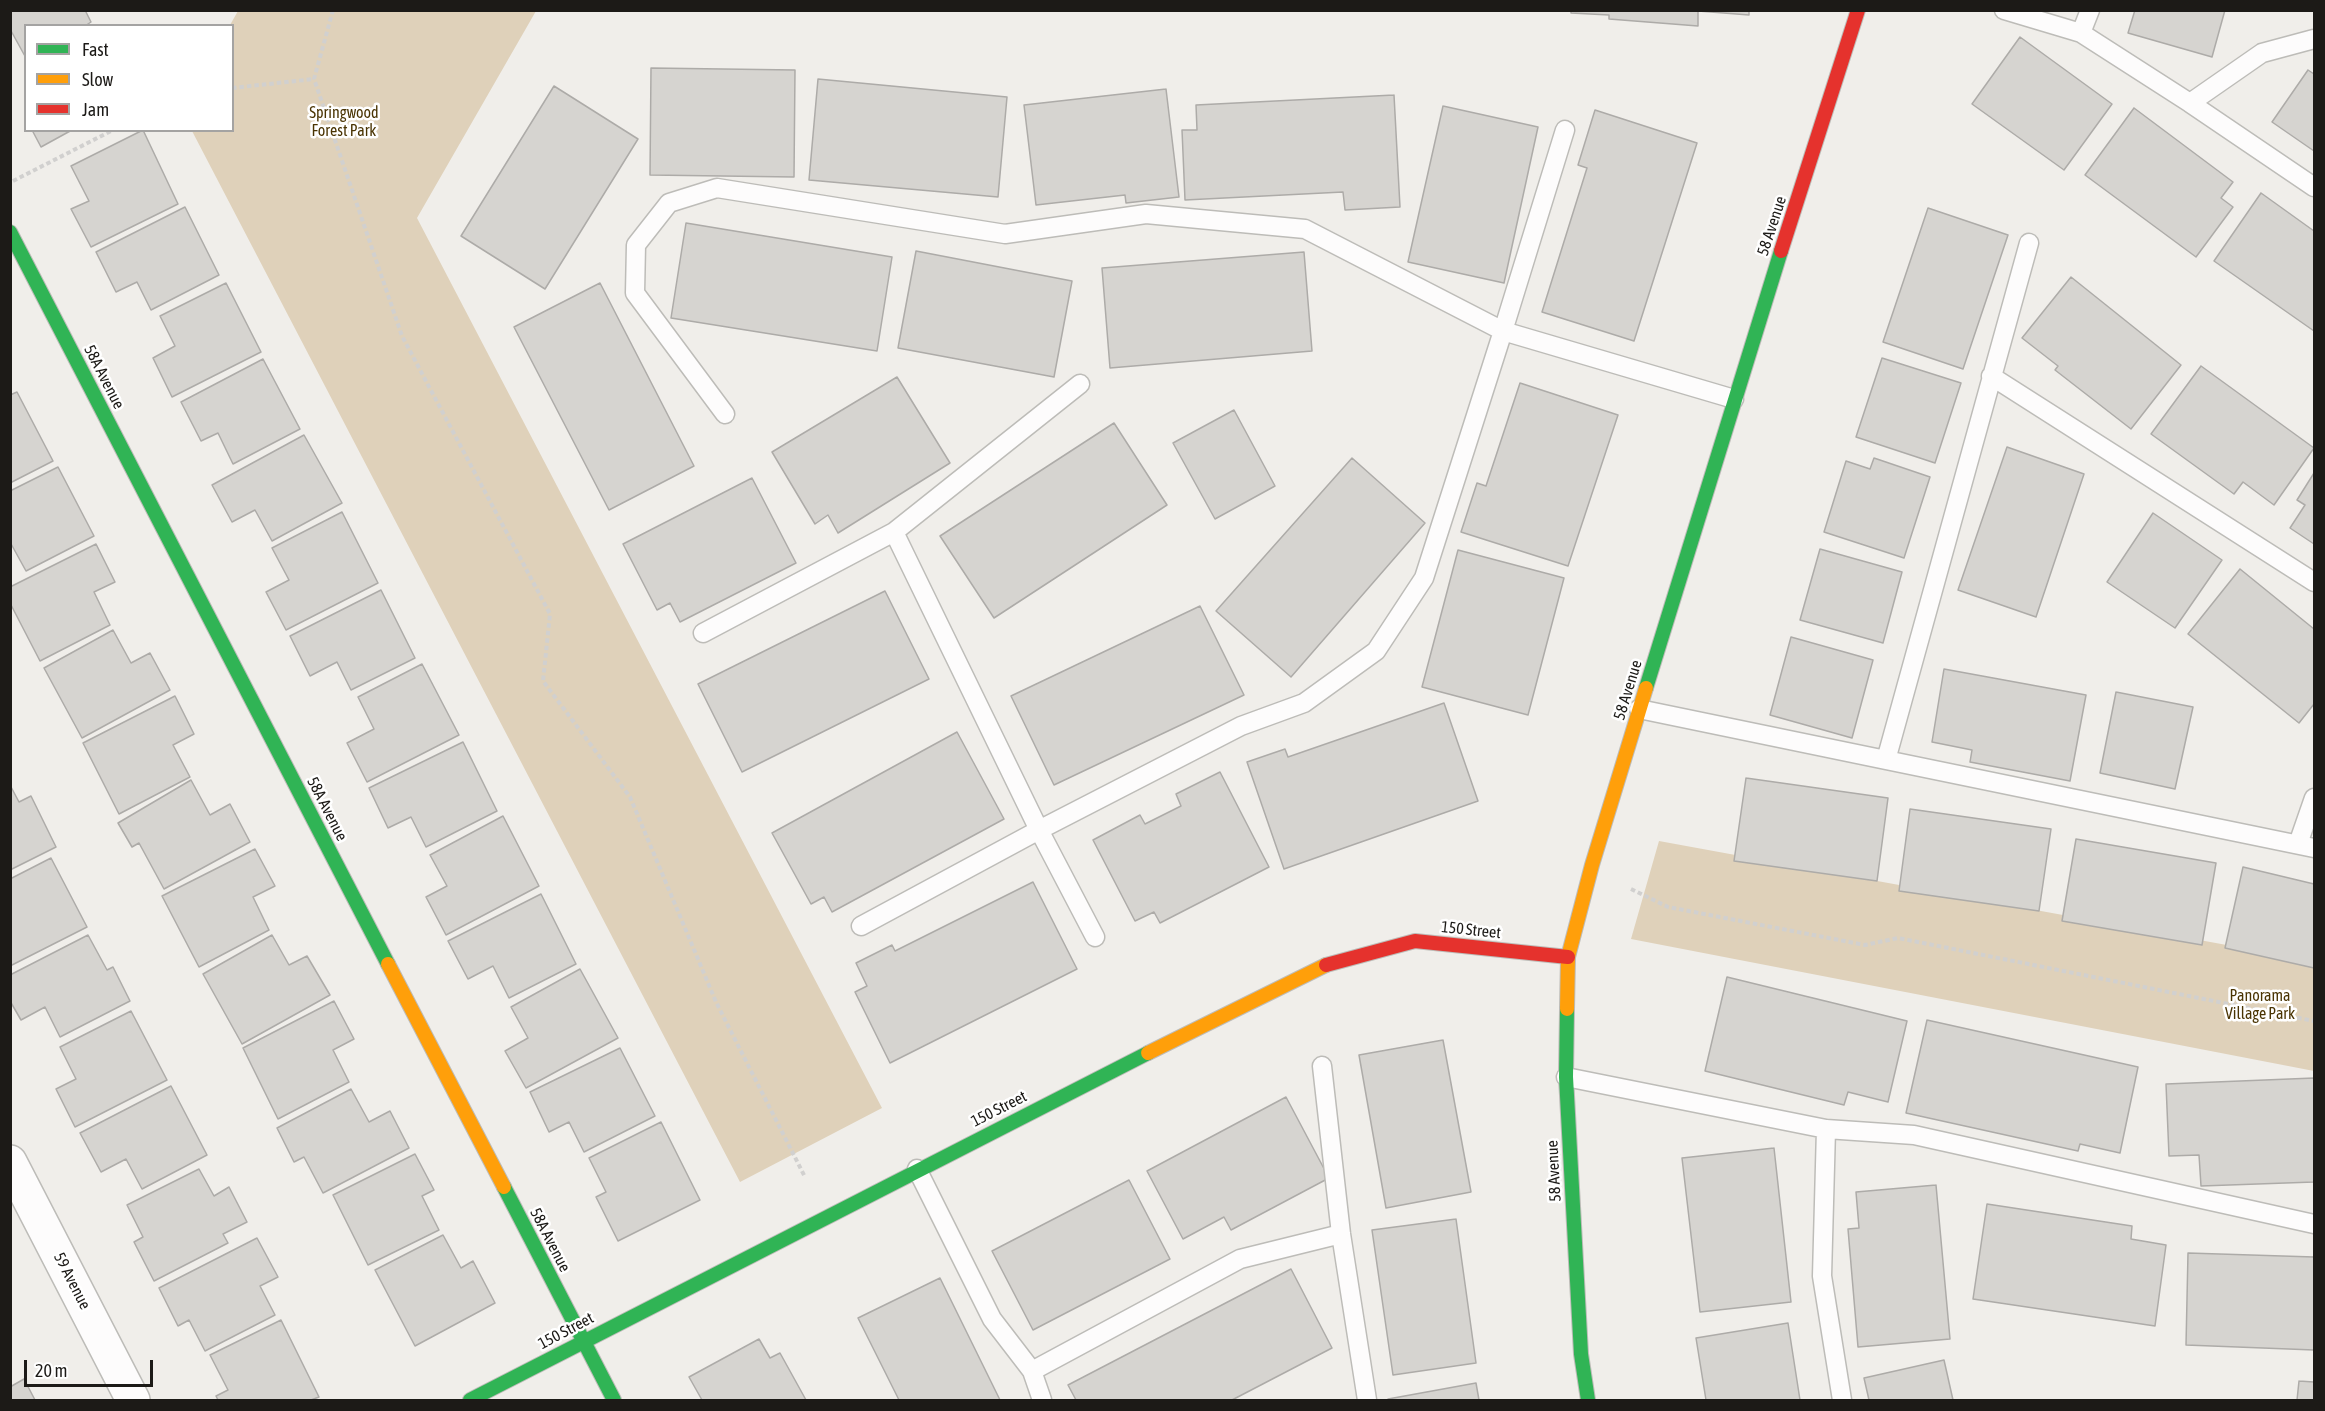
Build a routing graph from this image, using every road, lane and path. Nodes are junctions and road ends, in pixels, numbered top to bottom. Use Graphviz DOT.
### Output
graph roads {
  1 [pos="333,10"];
  2 [pos="1858,10"];
  3 [pos="2004,10"];
  4 [pos="2090,10"];
  5 [pos="2081,33"];
  6 [pos="2314,39"];
  7 [pos="314,79"];
  8 [pos="234,88"];
  9 [pos="2190,103"];
  10 [pos="1565,130"];
  11 [pos="109,132"];
  12 [pos="13,181"];
  13 [pos="2314,187"];
  14 [pos="10,232"];
  15 [pos="2029,243"];
  16 [pos="1503,331"];
  17 [pos="1991,376"];
  18 [pos="1080,384"];
  19 [pos="1734,399"];
  20 [pos="726,414"];
  21 [pos="894,532"];
  22 [pos="2314,582"];
  23 [pos="703,633"];
  24 [pos="1639,709"];
  25 [pos="1886,760"];
  26 [pos="2314,798"];
  27 [pos="1039,830"];
  28 [pos="2306,846"];
  29 [pos="1631,889"];
  30 [pos="861,926"];
  31 [pos="1095,937"];
  32 [pos="1568,957"];
  33 [pos="2314,1022"];
  34 [pos="1322,1066"];
  35 [pos="1566,1077"];
  36 [pos="1826,1129"];
  37 [pos="10,1162"];
  38 [pos="917,1169"];
  39 [pos="805,1177"];
  40 [pos="2314,1224"];
  41 [pos="1341,1234"];
  42 [pos="583,1340"];
  43 [pos="1032,1371"];
  44 [pos="133,1401"];
  45 [pos="470,1401"];
  46 [pos="614,1401"];
  47 [pos="1042,1401"];
  48 [pos="1367,1401"];
  49 [pos="1588,1401"];
  50 [pos="1842,1401"];
  1 -- 7 [label="path"];
  2 -- 19 [label="street, 58 Avenue"];
  3 -- 5 [label="lane"];
  4 -- 5 [label="lane"];
  5 -- 9 [label="lane"];
  6 -- 9 [label="lane"];
  7 -- 8 [label="path"];
  7 -- 39 [label="path"];
  9 -- 13 [label="lane"];
  10 -- 16 [label="lane"];
  11 -- 12 [label="path"];
  14 -- 42 [label="street, 58A Avenue"];
  15 -- 17 [label="lane"];
  16 -- 19 [label="lane"];
  16 -- 20 [label="lane"];
  16 -- 27 [label="lane"];
  17 -- 22 [label="lane"];
  17 -- 25 [label="lane"];
  18 -- 21 [label="lane"];
  19 -- 24 [label="street, 58 Avenue"];
  21 -- 23 [label="lane"];
  21 -- 27 [label="lane"];
  24 -- 25 [label="lane"];
  24 -- 32 [label="street, 58 Avenue"];
  25 -- 28 [label="lane"];
  26 -- 28 [label="lane"];
  27 -- 30 [label="lane"];
  27 -- 31 [label="lane"];
  29 -- 33 [label="path"];
  32 -- 35 [label="street, 58 Avenue"];
  32 -- 38 [label="street, 150 Street"];
  34 -- 41 [label="lane"];
  35 -- 36 [label="lane"];
  35 -- 49 [label="street, 58 Avenue"];
  36 -- 40 [label="lane"];
  36 -- 50 [label="lane"];
  37 -- 44 [label="street, 59 Avenue"];
  38 -- 42 [label="street, 150 Street"];
  38 -- 43 [label="lane"];
  41 -- 43 [label="lane"];
  41 -- 48 [label="lane"];
  42 -- 45 [label="street, 150 Street"];
  42 -- 46 [label="street, 58A Avenue"];
  43 -- 47 [label="lane"];
}
